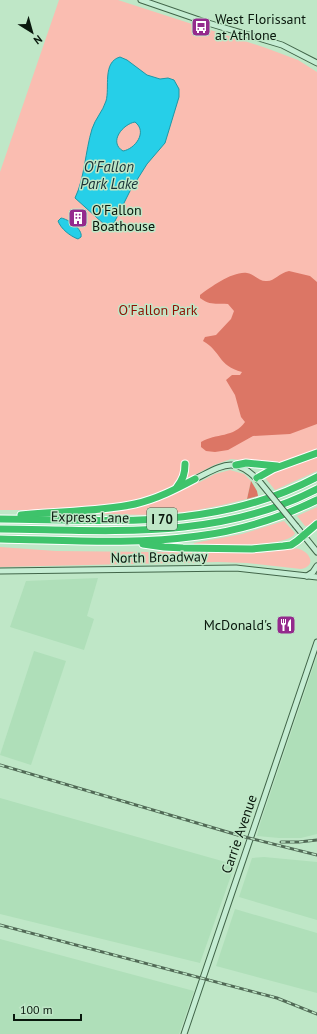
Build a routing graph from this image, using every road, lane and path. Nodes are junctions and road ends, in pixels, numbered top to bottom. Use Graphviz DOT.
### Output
graph roads {
  1 [pos="141,0"];
  2 [pos="317,63"];
  3 [pos="317,453"];
  4 [pos="185,464"];
  5 [pos="236,465"];
  6 [pos="283,466"];
  7 [pos="317,477"];
  8 [pos="195,479"];
  9 [pos="258,480"];
  10 [pos="176,489"];
  11 [pos="317,489"];
  12 [pos="317,500"];
  13 [pos="0,518"];
  14 [pos="317,524"];
  15 [pos="0,529"];
  16 [pos="304,536"];
  17 [pos="0,539"];
  18 [pos="126,541"];
  19 [pos="317,552"];
  20 [pos="317,566"];
  21 [pos="0,571"];
  22 [pos="307,576"];
  23 [pos="317,577"];
  24 [pos="317,642"];
  25 [pos="184,1034"];
  1 -- 2 [label="main road"];
  3 -- 6 [label="highway"];
  4 -- 10 [label="highway"];
  5 -- 6 [label="highway"];
  5 -- 8 [label="main road"];
  5 -- 9 [label="main road"];
  6 -- 9 [label="highway"];
  7 -- 13 [label="highway, I 70"];
  8 -- 10 [label="highway"];
  9 -- 16 [label="main road, bridge"];
  10 -- 13 [label="highway"];
  11 -- 15 [label="highway, Express Lane"];
  12 -- 18 [label="highway, I 70"];
  14 -- 16 [label="highway"];
  16 -- 18 [label="highway"];
  16 -- 19 [label="main road"];
  17 -- 18 [label="highway, I 70"];
  20 -- 22 [label="main road"];
  21 -- 22 [label="main road, North Broadway"];
  22 -- 23 [label="main road, North Broadway"];
  24 -- 25 [label="main road, Carrie Avenue"];
}
